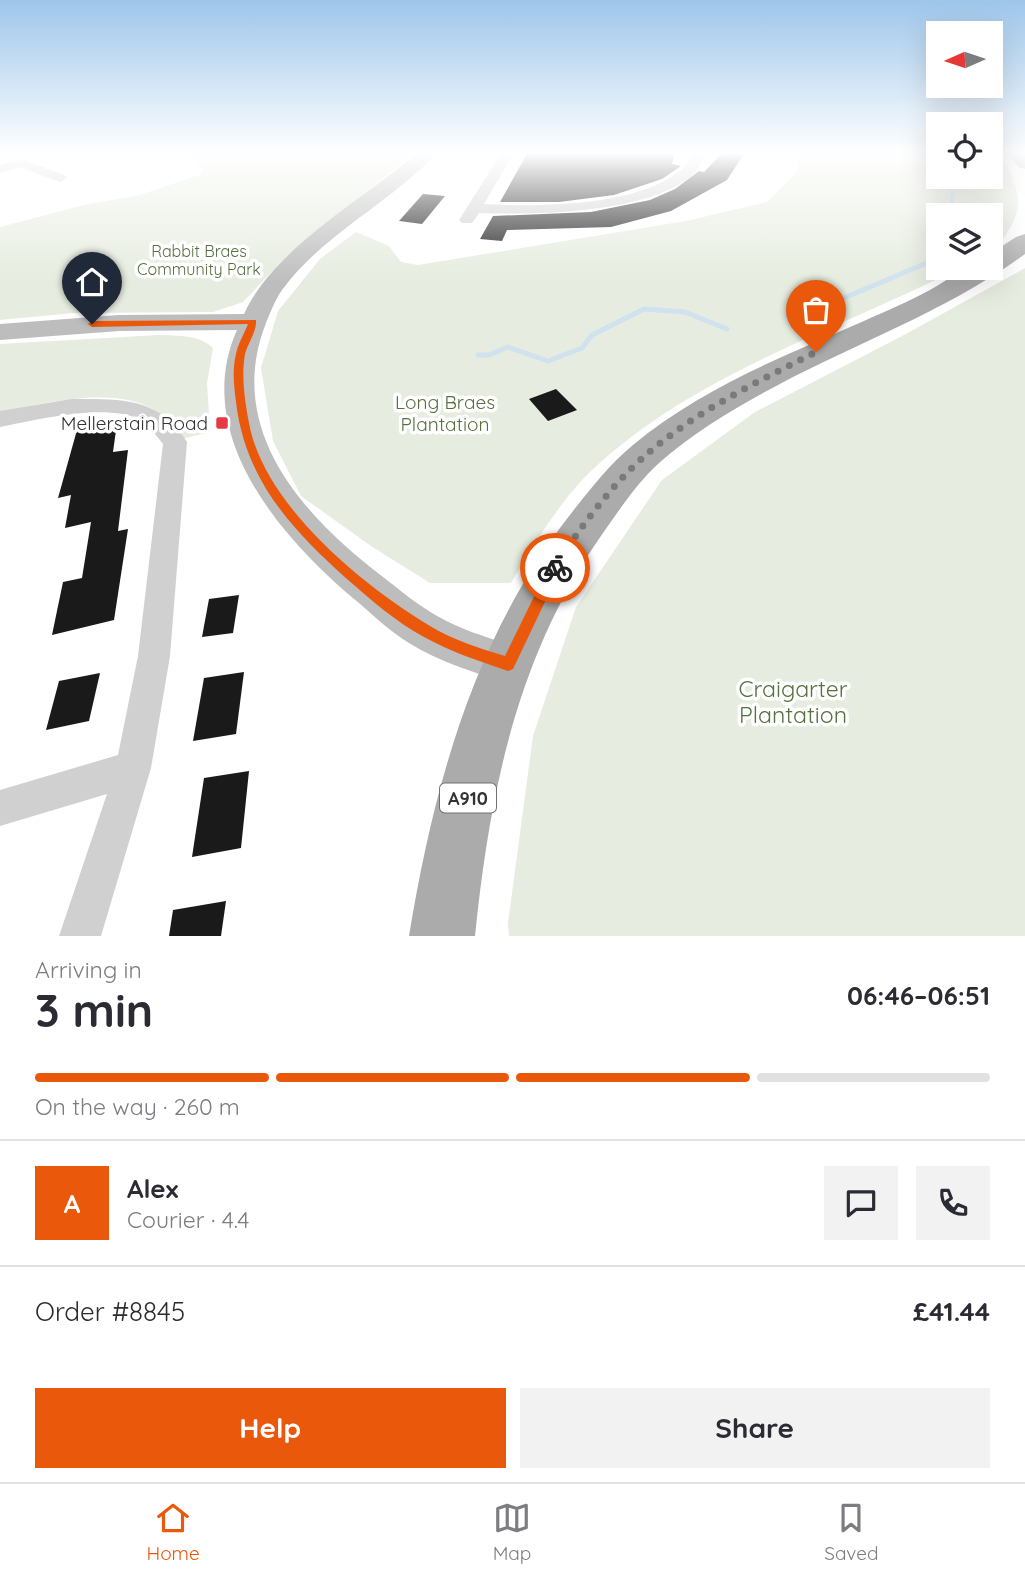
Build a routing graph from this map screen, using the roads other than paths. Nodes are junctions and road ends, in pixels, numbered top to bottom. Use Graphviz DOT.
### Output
graph roads {
  1 [pos="374,196"];
  2 [pos="481,196"];
  3 [pos="632,196"];
  4 [pos="1025,242"];
  5 [pos="1003,258"];
  6 [pos="966,280"];
  7 [pos="253,321"];
  8 [pos="0,332"];
  9 [pos="0,419"];
  10 [pos="508,664"];
  11 [pos="133,768"];
  12 [pos="0,808"];
  13 [pos="80,936"];
  14 [pos="442,936"];
  1 -- 7 [label="street"];
  2 -- 3 [label="street"];
  4 -- 5 [label="main road, A910"];
  6 -- 10 [label="main road, A910"];
  7 -- 8 [label="street"];
  7 -- 10 [label="street"];
  9 -- 11 [label="street"];
  10 -- 14 [label="main road, A910"];
  11 -- 12 [label="street"];
  11 -- 13 [label="street"];
}
